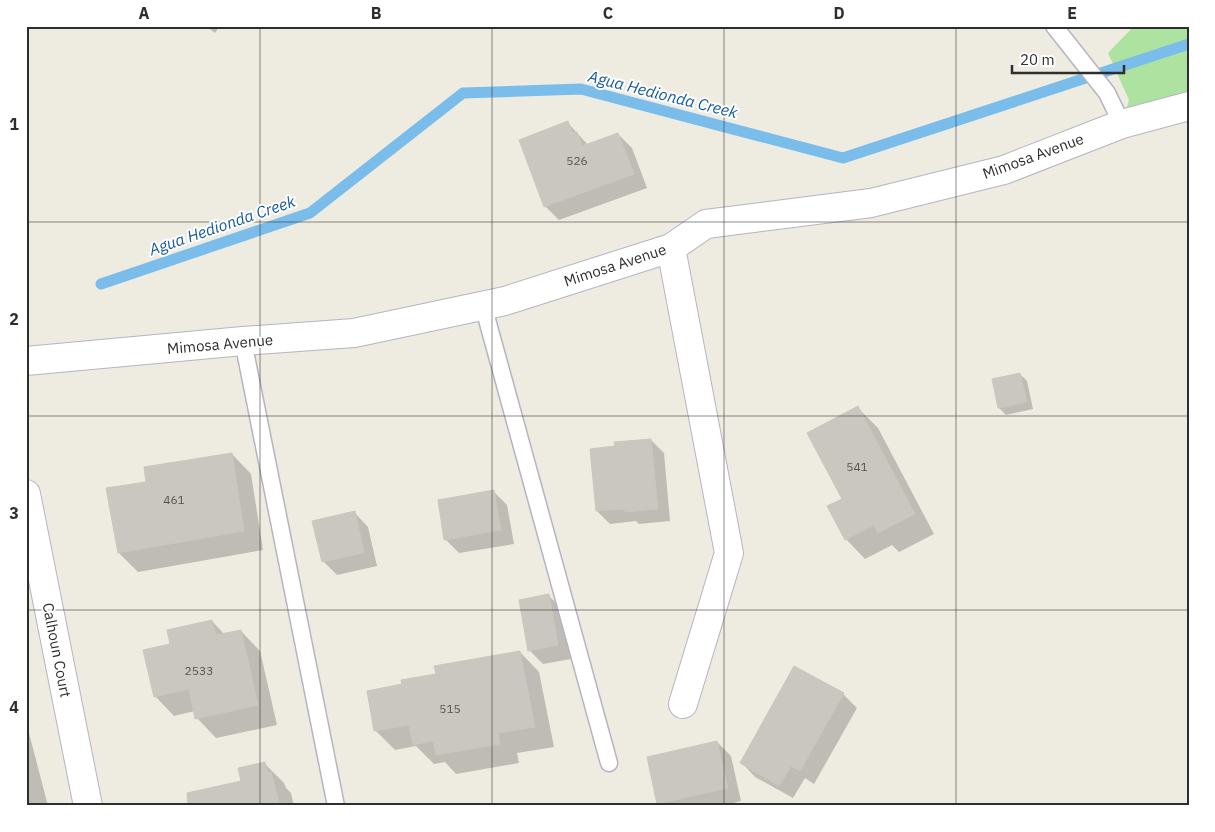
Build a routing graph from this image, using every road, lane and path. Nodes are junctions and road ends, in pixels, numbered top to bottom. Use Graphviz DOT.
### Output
graph roads {
  1 [pos="1054,26"];
  2 [pos="1189,106"];
  3 [pos="1122,124"];
  4 [pos="671,248"];
  5 [pos="483,305"];
  6 [pos="243,341"];
  7 [pos="26,362"];
  8 [pos="26,494"];
  9 [pos="683,704"];
  10 [pos="609,763"];
  11 [pos="88,806"];
  12 [pos="336,806"];
  1 -- 3 [label="lane"];
  2 -- 3 [label="street, Mimosa Avenue"];
  3 -- 4 [label="street, Mimosa Avenue"];
  4 -- 5 [label="street, Mimosa Avenue"];
  4 -- 9 [label="street"];
  5 -- 6 [label="street, Mimosa Avenue"];
  5 -- 10 [label="lane"];
  6 -- 7 [label="street, Mimosa Avenue"];
  6 -- 12 [label="lane"];
  8 -- 11 [label="street, Calhoun Court"];
}
